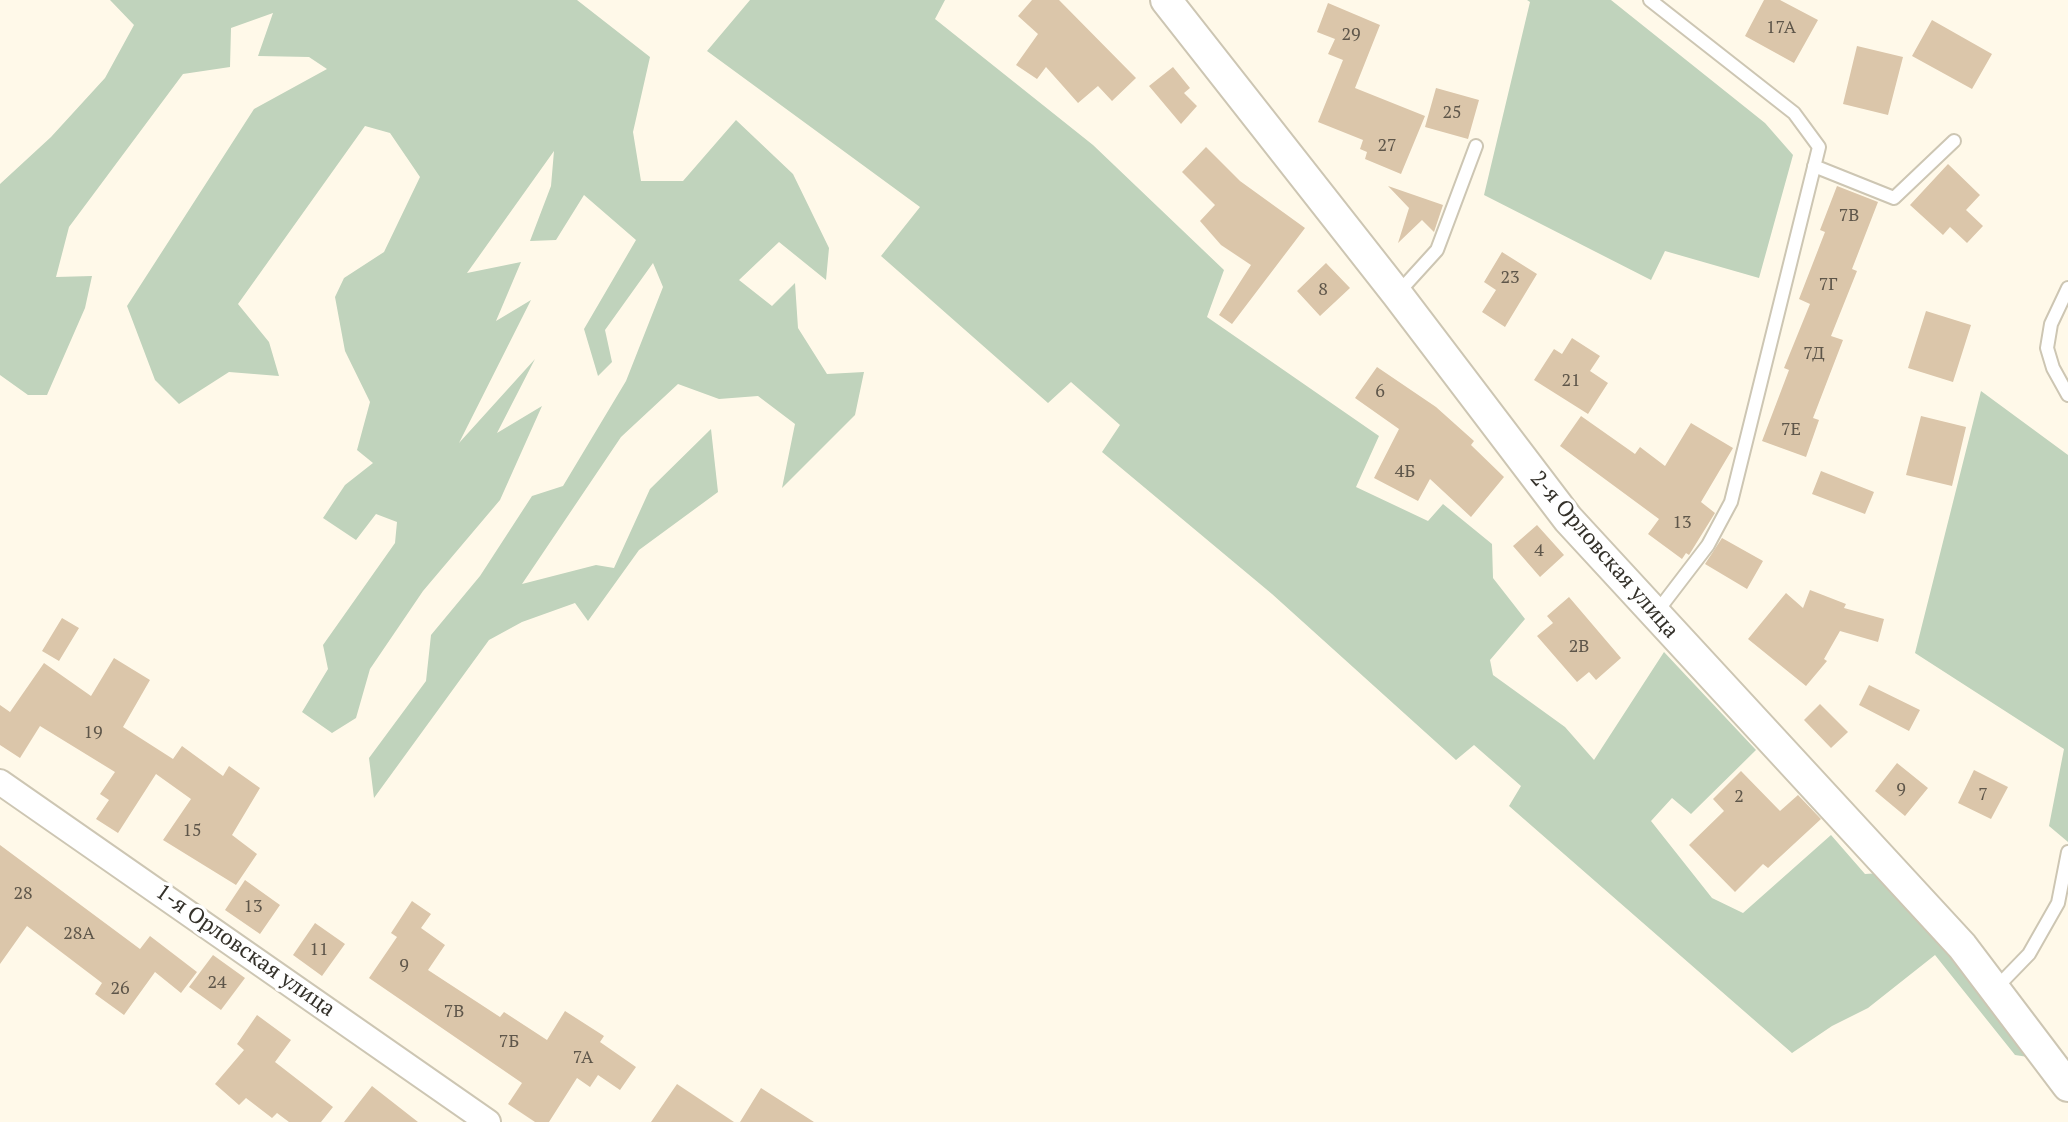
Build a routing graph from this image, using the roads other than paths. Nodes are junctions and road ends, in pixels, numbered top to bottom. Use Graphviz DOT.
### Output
graph roads {
  1 [pos="1166,0"];
  2 [pos="1650,0"];
  3 [pos="1954,141"];
  4 [pos="1476,146"];
  5 [pos="1814,166"];
  6 [pos="2068,288"];
  7 [pos="1397,294"];
  8 [pos="2068,395"];
  9 [pos="1655,616"];
  10 [pos="0,782"];
  11 [pos="2068,852"];
  12 [pos="1995,989"];
  13 [pos="2068,1086"];
  14 [pos="488,1122"];
  1 -- 7 [label="street, 2-я Орловская улица"];
  2 -- 5 [label="lane"];
  3 -- 5 [label="lane"];
  4 -- 7 [label="lane"];
  5 -- 9 [label="lane"];
  6 -- 8 [label="lane"];
  7 -- 9 [label="street, 2-я Орловская улица"];
  9 -- 12 [label="street, 2-я Орловская улица"];
  10 -- 14 [label="street, 1-я Орловская улица"];
  11 -- 12 [label="lane"];
  12 -- 13 [label="street, 2-я Орловская улица"];
}
